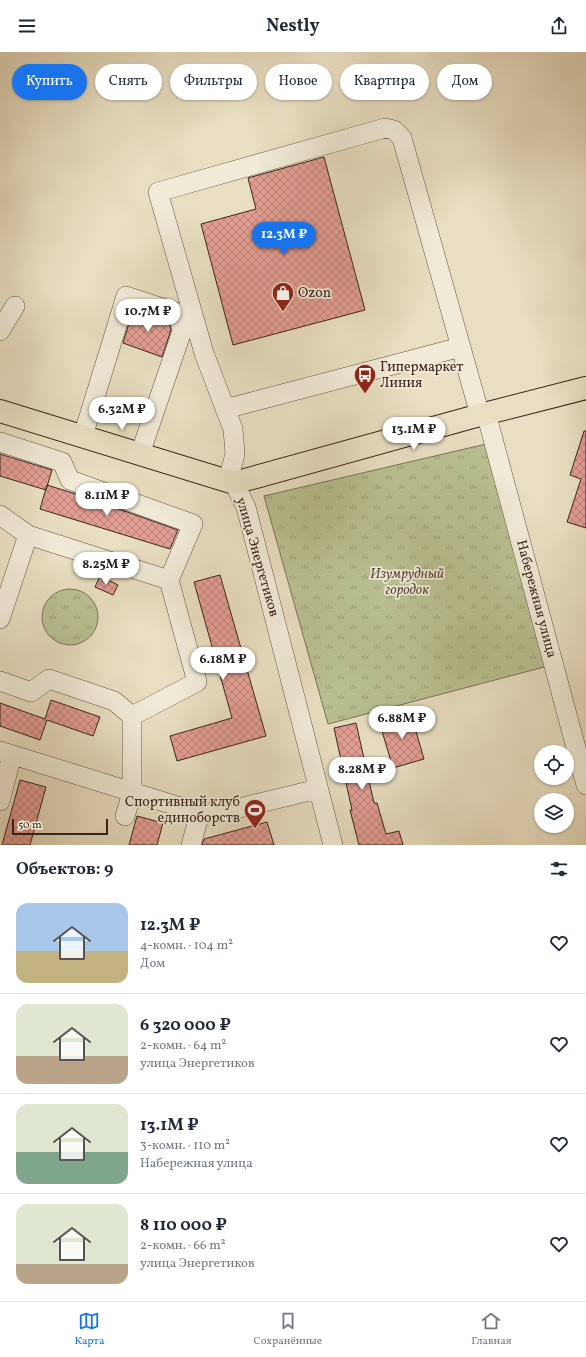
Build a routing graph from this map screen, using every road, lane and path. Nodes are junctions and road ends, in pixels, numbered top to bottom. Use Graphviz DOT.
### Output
graph roads {
  1 [pos="15,306"];
  2 [pos="0,331"];
  3 [pos="461,347"];
  4 [pos="586,388"];
  5 [pos="225,408"];
  6 [pos="0,411"];
  7 [pos="483,414"];
  8 [pos="83,436"];
  9 [pos="0,442"];
  10 [pos="140,454"];
  11 [pos="231,482"];
  12 [pos="0,515"];
  13 [pos="28,535"];
  14 [pos="169,580"];
  15 [pos="0,619"];
  16 [pos="0,681"];
  17 [pos="132,716"];
  18 [pos="6,753"];
  19 [pos="586,785"];
  20 [pos="318,789"];
  21 [pos="132,793"];
  22 [pos="0,801"];
  23 [pos="200,813"];
  24 [pos="125,816"];
  25 [pos="191,845"];
  26 [pos="332,845"];
  1 -- 2 [label="street"];
  3 -- 5 [label="street"];
  3 -- 5 [label="street, Набережная улица"];
  3 -- 7 [label="street, Набережная улица"];
  4 -- 7 [label="main road"];
  5 -- 11 [label="street"];
  6 -- 8 [label="main road, улица Энергетиков"];
  7 -- 11 [label="main road"];
  7 -- 19 [label="street, Набережная улица"];
  8 -- 10 [label="main road, улица Энергетиков"];
  8 -- 10 [label="street"];
  9 -- 14 [label="street"];
  10 -- 11 [label="main road, улица Энергетиков"];
  11 -- 20 [label="street, улица Энергетиков"];
  12 -- 13 [label="street"];
  13 -- 14 [label="street"];
  13 -- 15 [label="street"];
  14 -- 17 [label="street"];
  16 -- 17 [label="street"];
  17 -- 21 [label="street"];
  18 -- 21 [label="street"];
  18 -- 22 [label="street"];
  20 -- 23 [label="street"];
  20 -- 26 [label="street, улица Энергетиков"];
  21 -- 23 [label="street"];
  21 -- 24 [label="street"];
  23 -- 25 [label="street"];
}
